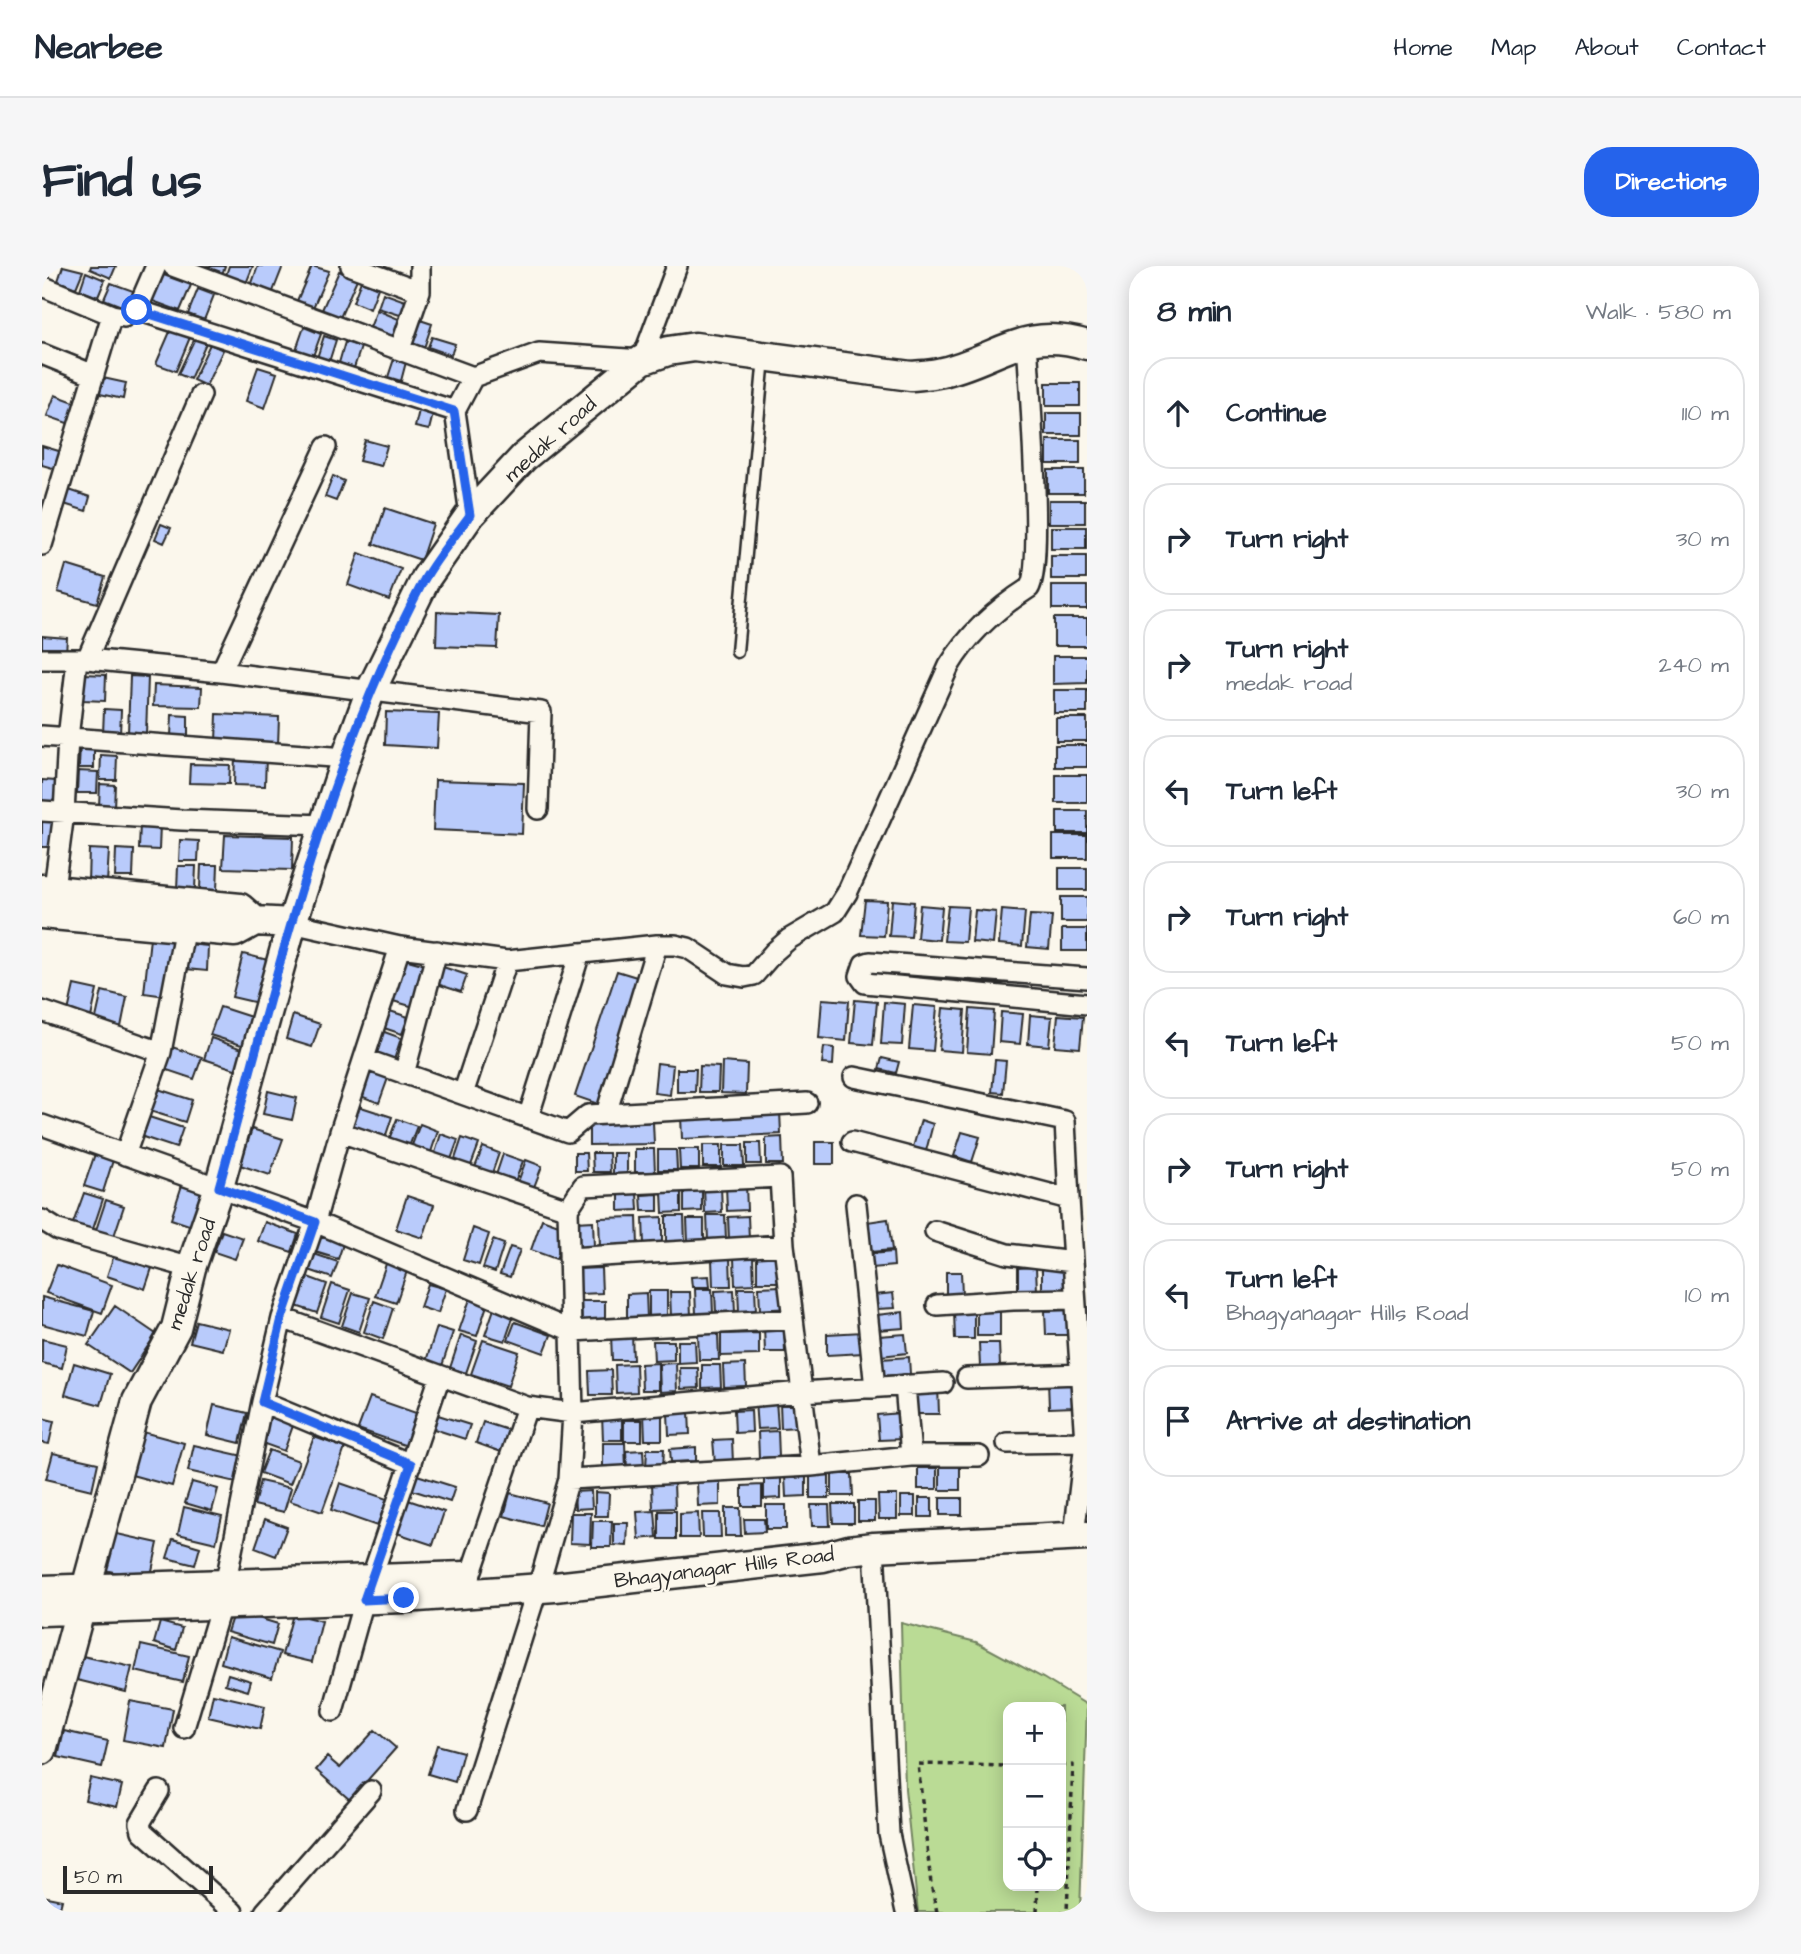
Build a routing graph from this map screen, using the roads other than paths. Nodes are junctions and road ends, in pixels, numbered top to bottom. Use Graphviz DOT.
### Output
graph roads {
  1 [pos="156,266"];
  2 [pos="173,266"];
  3 [pos="351,266"];
  4 [pos="420,266"];
  5 [pos="677,266"];
  6 [pos="42,286"];
  7 [pos="421,291"];
  8 [pos="137,310"];
  9 [pos="112,315"];
  10 [pos="1027,341"];
  11 [pos="1087,345"];
  12 [pos="400,349"];
  13 [pos="42,354"];
  14 [pos="764,357"];
  15 [pos="642,360"];
  16 [pos="93,375"];
  17 [pos="473,377"];
  18 [pos="201,395"];
  19 [pos="454,411"];
  20 [pos="326,447"];
  21 [pos="477,508"];
  22 [pos="42,545"];
  23 [pos="737,652"];
  24 [pos="42,659"];
  25 [pos="82,660"];
  26 [pos="221,672"];
  27 [pos="370,692"];
  28 [pos="42,736"];
  29 [pos="68,737"];
  30 [pos="346,758"];
  31 [pos="538,809"];
  32 [pos="42,811"];
  33 [pos="64,813"];
  34 [pos="324,825"];
  35 [pos="47,902"];
  36 [pos="188,914"];
  37 [pos="292,923"];
  38 [pos="657,945"];
  39 [pos="400,947"];
  40 [pos="438,951"];
  41 [pos="580,953"];
  42 [pos="507,961"];
  43 [pos="1087,978"];
  44 [pos="1087,1004"];
  45 [pos="42,1011"];
  46 [pos="161,1052"];
  47 [pos="364,1059"];
  48 [pos="404,1074"];
  49 [pos="854,1077"];
  50 [pos="463,1094"];
  51 [pos="807,1103"];
  52 [pos="606,1114"];
  53 [pos="528,1118"];
  54 [pos="42,1127"];
  55 [pos="340,1132"];
  56 [pos="852,1142"];
  57 [pos="125,1155"];
  58 [pos="219,1187"];
  59 [pos="1069,1199"];
  60 [pos="856,1205"];
  61 [pos="568,1209"];
  62 [pos="42,1220"];
  63 [pos="315,1222"];
  64 [pos="935,1231"];
  65 [pos="784,1245"];
  66 [pos="569,1258"];
  67 [pos="1073,1262"];
  68 [pos="191,1268"];
  69 [pos="1075,1299"];
  70 [pos="937,1305"];
  71 [pos="282,1318"];
  72 [pos="793,1319"];
  73 [pos="572,1331"];
  74 [pos="1082,1374"];
  75 [pos="440,1376"];
  76 [pos="967,1378"];
  77 [pos="943,1382"];
  78 [pos="905,1385"];
  79 [pos="875,1388"];
  80 [pos="802,1392"];
  81 [pos="262,1402"];
  82 [pos="527,1407"];
  83 [pos="573,1413"];
  84 [pos="1086,1442"];
  85 [pos="1007,1443"];
  86 [pos="911,1455"];
  87 [pos="979,1456"];
  88 [pos="411,1464"];
  89 [pos="811,1466"];
  90 [pos="569,1479"];
  91 [pos="1081,1536"];
  92 [pos="861,1548"];
  93 [pos="470,1576"];
  94 [pos="539,1581"];
  95 [pos="368,1589"];
  96 [pos="42,1590"];
  97 [pos="223,1595"];
  98 [pos="82,1599"];
  99 [pos="42,1611"];
  100 [pos="333,1711"];
  101 [pos="184,1728"];
  102 [pos="42,1750"];
  103 [pos="159,1791"];
  104 [pos="371,1791"];
  105 [pos="467,1810"];
  106 [pos="233,1912"];
  107 [pos="265,1912"];
  108 [pos="906,1912"];
  1 -- 8 [label="street"];
  2 -- 12 [label="street"];
  3 -- 7 [label="street"];
  4 -- 7 [label="street"];
  5 -- 15 [label="street"];
  6 -- 9 [label="street"];
  7 -- 12 [label="street"];
  8 -- 9 [label="street"];
  8 -- 19 [label="street"];
  9 -- 16 [label="street"];
  10 -- 11 [label="street"];
  10 -- 14 [label="street"];
  10 -- 38 [label="street"];
  12 -- 17 [label="street"];
  13 -- 16 [label="street"];
  14 -- 15 [label="street"];
  14 -- 23 [label="lane"];
  15 -- 17 [label="street"];
  15 -- 21 [label="street, medak road"];
  16 -- 22 [label="street"];
  17 -- 19 [label="street"];
  18 -- 25 [label="street"];
  19 -- 21 [label="street"];
  20 -- 26 [label="street"];
  21 -- 27 [label="street, medak road"];
  24 -- 25 [label="street"];
  25 -- 26 [label="street"];
  25 -- 29 [label="street"];
  26 -- 27 [label="street"];
  27 -- 30 [label="street, medak road"];
  27 -- 31 [label="street"];
  28 -- 29 [label="street"];
  29 -- 30 [label="street"];
  29 -- 33 [label="street"];
  30 -- 34 [label="street, medak road"];
  32 -- 33 [label="street"];
  33 -- 34 [label="street"];
  33 -- 35 [label="street"];
  34 -- 37 [label="street, medak road"];
  35 -- 36 [label="street"];
  36 -- 37 [label="street"];
  36 -- 46 [label="street"];
  37 -- 39 [label="street"];
  37 -- 58 [label="street, medak road"];
  38 -- 41 [label="street"];
  38 -- 52 [label="street"];
  39 -- 40 [label="street"];
  39 -- 47 [label="street"];
  40 -- 42 [label="street"];
  40 -- 48 [label="street"];
  41 -- 42 [label="street"];
  41 -- 53 [label="street"];
  42 -- 50 [label="street"];
  43 -- 44 [label="street"];
  45 -- 46 [label="street"];
  46 -- 57 [label="street"];
  47 -- 48 [label="street"];
  47 -- 55 [label="street"];
  48 -- 50 [label="street"];
  49 -- 59 [label="street"];
  50 -- 53 [label="street"];
  51 -- 52 [label="street"];
  52 -- 53 [label="street"];
  54 -- 57 [label="street"];
  55 -- 61 [label="street"];
  55 -- 63 [label="street"];
  56 -- 59 [label="street"];
  57 -- 58 [label="street"];
  58 -- 63 [label="street"];
  58 -- 68 [label="street, medak road"];
  59 -- 67 [label="street"];
  60 -- 79 [label="street"];
  61 -- 65 [label="street"];
  61 -- 66 [label="street"];
  62 -- 68 [label="street"];
  63 -- 71 [label="street"];
  63 -- 73 [label="street"];
  64 -- 67 [label="street"];
  65 -- 66 [label="street"];
  65 -- 72 [label="street"];
  66 -- 73 [label="street"];
  67 -- 69 [label="street"];
  68 -- 98 [label="street, medak road"];
  69 -- 70 [label="street"];
  69 -- 74 [label="street"];
  71 -- 75 [label="street"];
  71 -- 81 [label="street"];
  72 -- 73 [label="street"];
  72 -- 80 [label="street"];
  73 -- 83 [label="street"];
  74 -- 76 [label="street"];
  74 -- 84 [label="street"];
  75 -- 82 [label="street"];
  75 -- 88 [label="street"];
  77 -- 78 [label="street"];
  78 -- 79 [label="street"];
  78 -- 86 [label="street"];
  79 -- 80 [label="street"];
  80 -- 83 [label="street"];
  80 -- 89 [label="street"];
  81 -- 88 [label="street"];
  81 -- 97 [label="street"];
  82 -- 83 [label="street"];
  82 -- 93 [label="street"];
  83 -- 90 [label="street"];
  84 -- 85 [label="street"];
  84 -- 91 [label="street"];
  86 -- 87 [label="street"];
  86 -- 89 [label="street"];
  88 -- 95 [label="street"];
  89 -- 90 [label="street"];
  90 -- 94 [label="street"];
  91 -- 92 [label="street, Bhagyanagar Hills Road"];
  92 -- 94 [label="street, Bhagyanagar Hills Road"];
  92 -- 108 [label="street"];
  93 -- 94 [label="street, Bhagyanagar Hills Road"];
  93 -- 95 [label="street, Bhagyanagar Hills Road"];
  94 -- 95 [label="street, Bhagyanagar Hills Road"];
  94 -- 105 [label="street"];
  95 -- 97 [label="street, Bhagyanagar Hills Road"];
  95 -- 100 [label="street"];
  96 -- 98 [label="street, Bhagyanagar Hills Road"];
  97 -- 98 [label="street, Bhagyanagar Hills Road"];
  97 -- 101 [label="street"];
  98 -- 99 [label="street, Bhagyanagar Hills Road"];
  98 -- 102 [label="street, medak road"];
  103 -- 106 [label="street"];
  104 -- 107 [label="street"];
}
